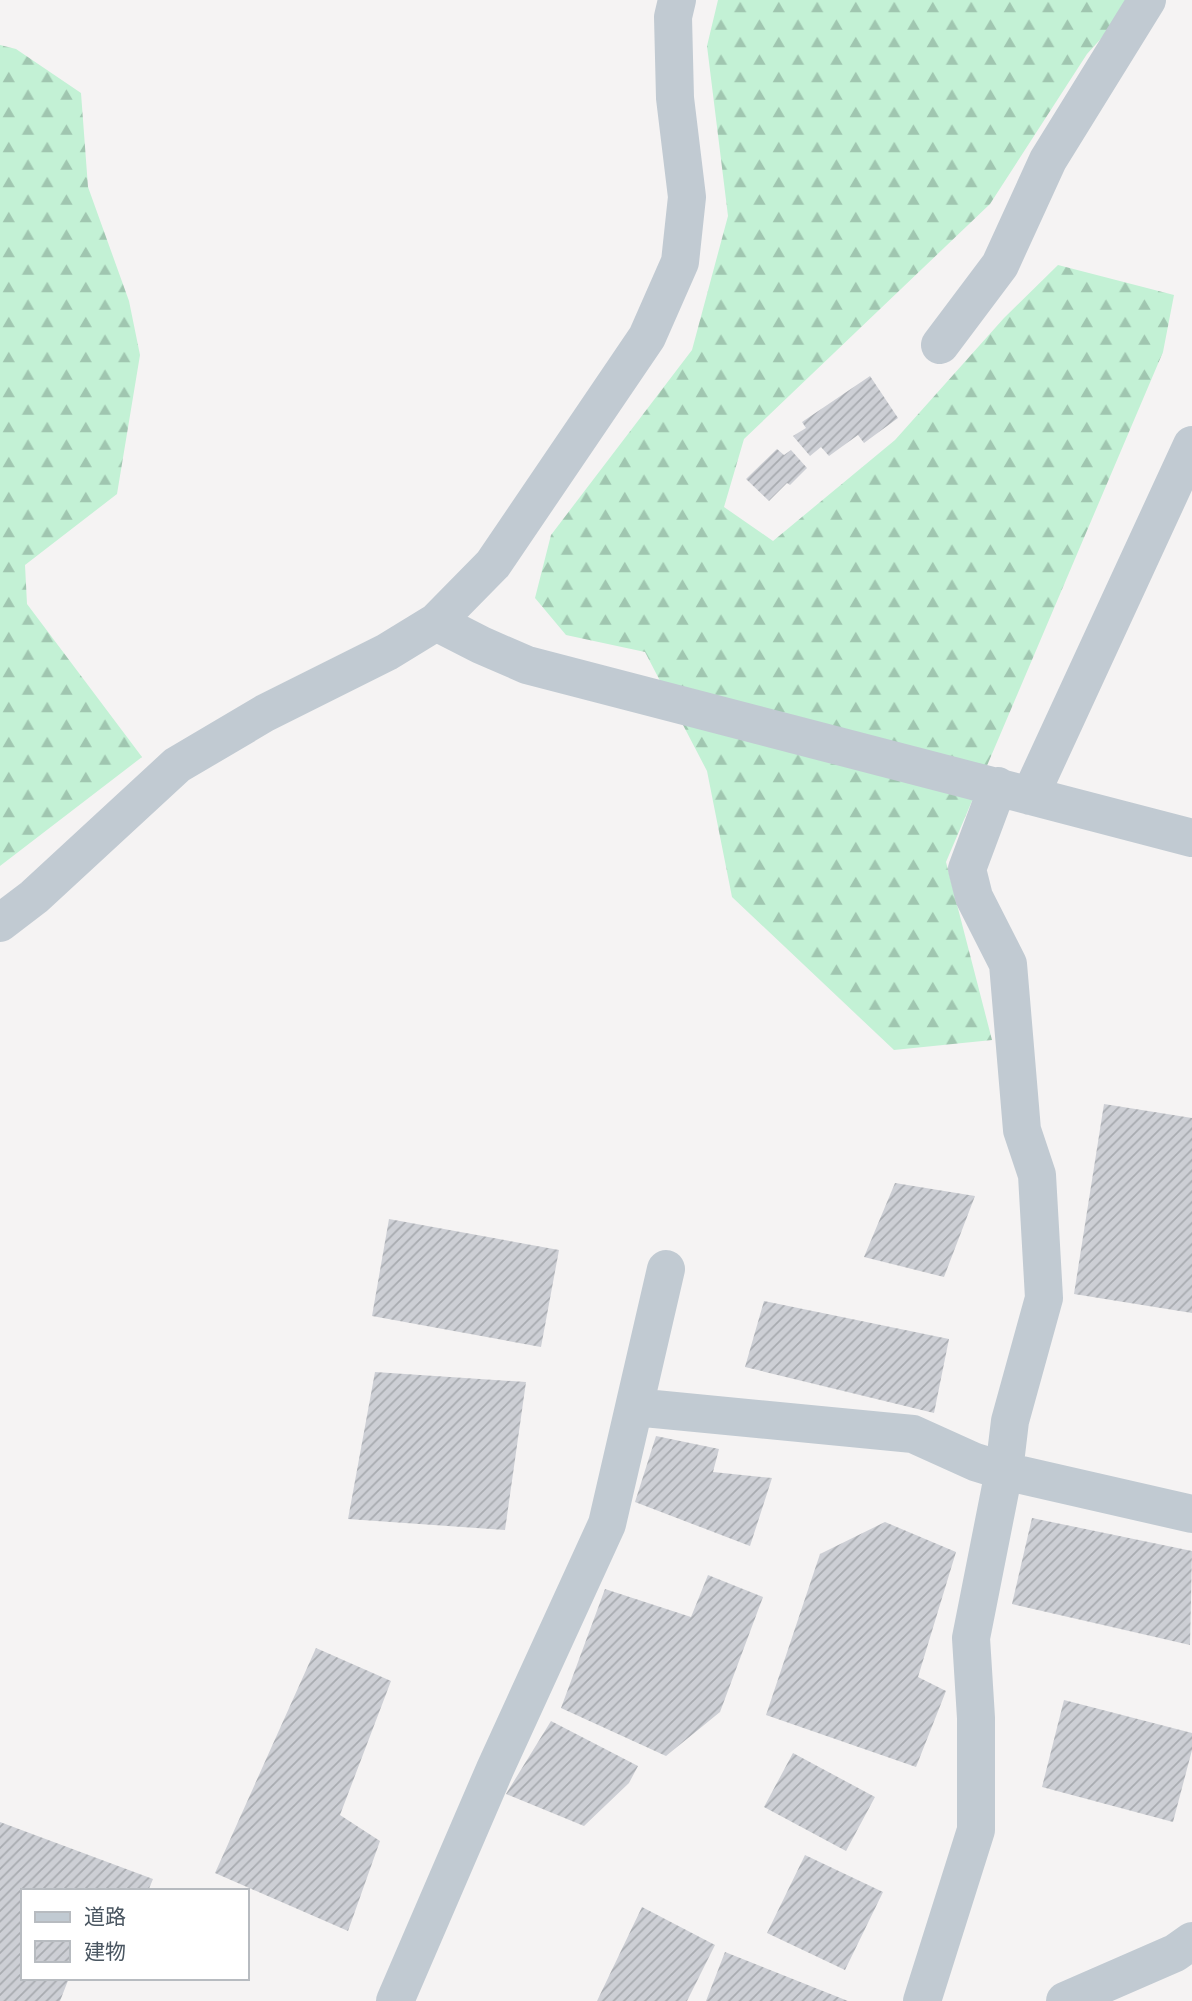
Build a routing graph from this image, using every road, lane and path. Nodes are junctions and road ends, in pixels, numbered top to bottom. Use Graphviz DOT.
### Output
graph roads {
  1 [pos="677,0"];
  2 [pos="1147,0"];
  3 [pos="940,345"];
  4 [pos="1192,445"];
  5 [pos="436,622"];
  6 [pos="1014,791"];
  7 [pos="1192,838"];
  8 [pos="0,923"];
  9 [pos="666,1269"];
  10 [pos="634,1407"];
  11 [pos="1004,1471"];
  12 [pos="1192,1514"];
  13 [pos="1192,1941"];
  14 [pos="395,2001"];
  15 [pos="922,2001"];
  16 [pos="1065,2001"];
  1 -- 5 [label="street"];
  2 -- 3 [label="street"];
  4 -- 6 [label="street"];
  5 -- 6 [label="street"];
  5 -- 8 [label="street"];
  6 -- 7 [label="street"];
  6 -- 11 [label="street"];
  9 -- 10 [label="street"];
  10 -- 11 [label="street"];
  10 -- 14 [label="street"];
  11 -- 12 [label="street"];
  11 -- 15 [label="street"];
  13 -- 16 [label="street"];
}
